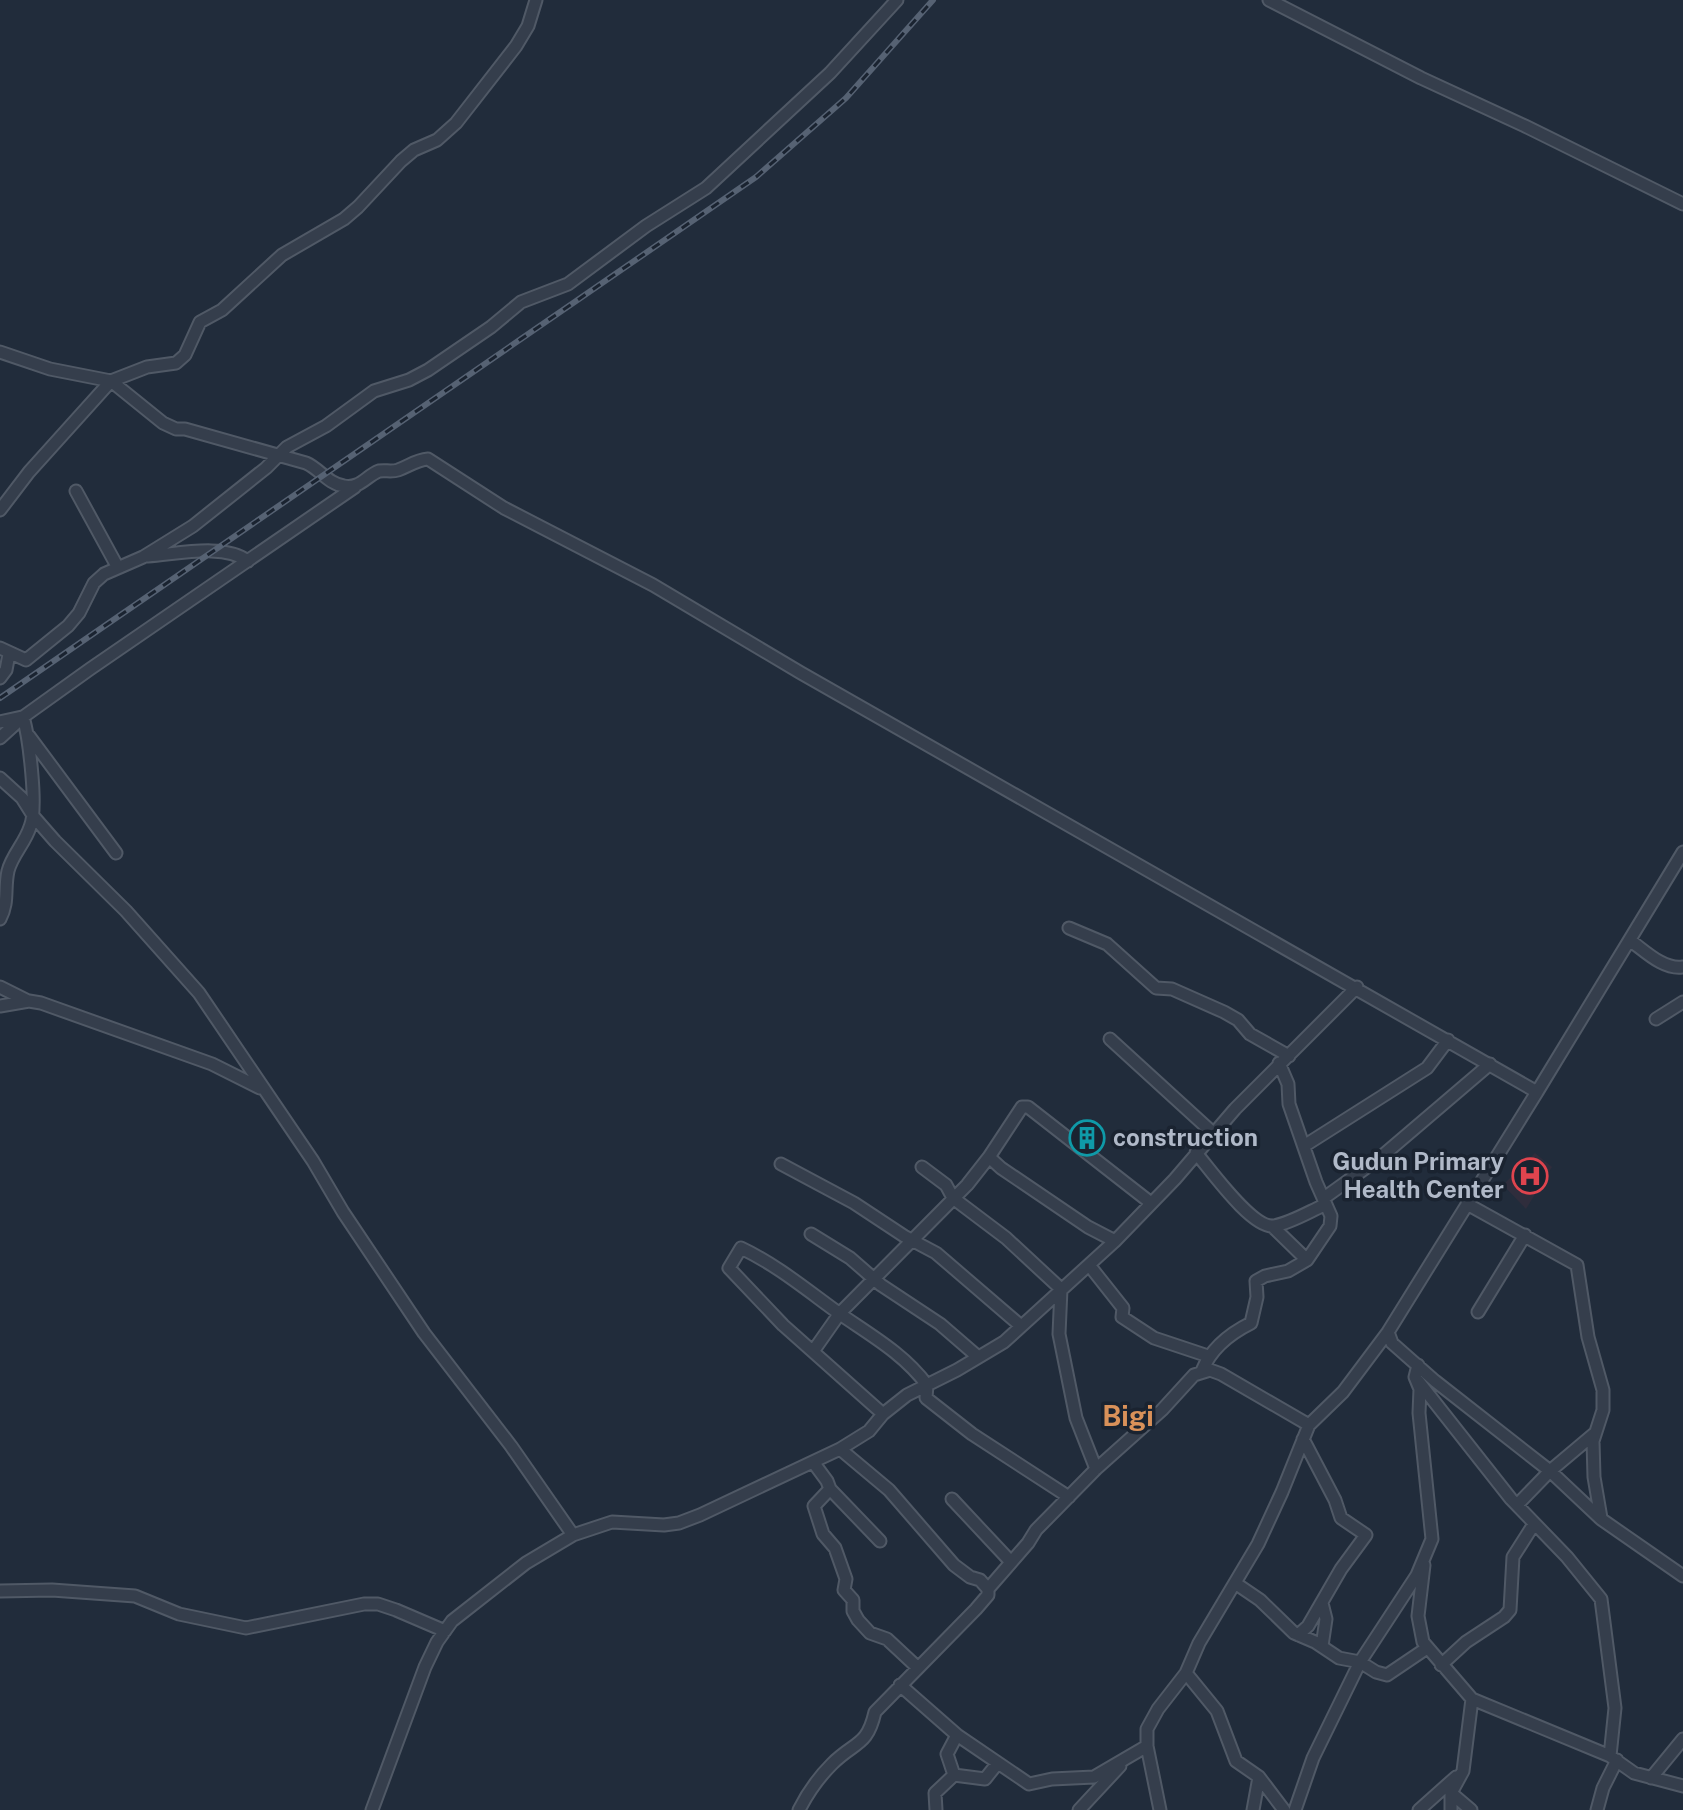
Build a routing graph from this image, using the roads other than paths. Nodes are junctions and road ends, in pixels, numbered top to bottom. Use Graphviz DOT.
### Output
graph roads {
  1 [pos="536,0"];
  2 [pos="897,0"];
  3 [pos="1269,0"];
  4 [pos="1683,204"];
  5 [pos="0,352"];
  6 [pos="111,381"];
  7 [pos="276,455"];
  8 [pos="359,485"];
  9 [pos="76,491"];
  10 [pos="0,510"];
  11 [pos="143,557"];
  12 [pos="248,561"];
  13 [pos="117,566"];
  14 [pos="4,651"];
  15 [pos="0,678"];
  16 [pos="23,717"];
  17 [pos="0,722"];
  18 [pos="28,736"];
  19 [pos="0,738"];
  20 [pos="0,778"];
  21 [pos="34,817"];
  22 [pos="1683,852"];
  23 [pos="116,853"];
  24 [pos="0,919"];
  25 [pos="1069,928"];
  26 [pos="1631,941"];
  27 [pos="1683,967"];
  28 [pos="0,987"];
  29 [pos="1357,987"];
  30 [pos="29,1001"];
  31 [pos="1683,1002"];
  32 [pos="0,1006"];
  33 [pos="1656,1019"];
  34 [pos="1110,1039"];
  35 [pos="1448,1040"];
  36 [pos="1284,1060"];
  37 [pos="1490,1064"];
  38 [pos="1537,1092"];
  39 [pos="267,1094"];
  40 [pos="1213,1133"];
  41 [pos="1304,1146"];
  42 [pos="1196,1153"];
  43 [pos="989,1157"];
  44 [pos="781,1164"];
  45 [pos="922,1167"];
  46 [pos="953,1198"];
  47 [pos="1324,1200"];
  48 [pos="1151,1203"];
  49 [pos="1467,1204"];
  50 [pos="1272,1226"];
  51 [pos="811,1234"];
  52 [pos="1525,1235"];
  53 [pos="911,1239"];
  54 [pos="1115,1241"];
  55 [pos="1307,1260"];
  56 [pos="1089,1265"];
  57 [pos="874,1278"];
  58 [pos="1061,1289"];
  59 [pos="1478,1312"];
  60 [pos="840,1313"];
  61 [pos="1021,1326"];
  62 [pos="1388,1332"];
  63 [pos="814,1350"];
  64 [pos="977,1356"];
  65 [pos="1208,1356"];
  66 [pos="1202,1371"];
  67 [pos="1417,1371"];
  68 [pos="927,1385"];
  69 [pos="883,1414"];
  70 [pos="1309,1425"];
  71 [pos="1594,1434"];
  72 [pos="1303,1439"];
  73 [pos="840,1449"];
  74 [pos="813,1462"];
  75 [pos="1096,1469"];
  76 [pos="1550,1471"];
  77 [pos="830,1489"];
  78 [pos="1069,1497"];
  79 [pos="952,1499"];
  80 [pos="1517,1505"];
  81 [pos="1601,1519"];
  82 [pos="1534,1524"];
  83 [pos="573,1535"];
  84 [pos="880,1541"];
  85 [pos="1425,1556"];
  86 [pos="1011,1562"];
  87 [pos="1683,1576"];
  88 [pos="1235,1583"];
  89 [pos="988,1589"];
  90 [pos="0,1591"];
  91 [pos="1322,1603"];
  92 [pos="445,1631"];
  93 [pos="1298,1635"];
  94 [pos="1322,1646"];
  95 [pos="1427,1648"];
  96 [pos="1360,1662"];
  97 [pos="1441,1665"];
  98 [pos="917,1667"];
  99 [pos="1186,1673"];
  100 [pos="900,1685"];
  101 [pos="1472,1699"];
  102 [pos="957,1735"];
  103 [pos="1683,1739"];
  104 [pos="1147,1746"];
  105 [pos="1128,1757"];
  106 [pos="1613,1758"];
  107 [pos="997,1764"];
  108 [pos="1463,1771"];
  109 [pos="954,1775"];
  110 [pos="1259,1777"];
  111 [pos="1651,1778"];
  112 [pos="1683,1786"];
  113 [pos="1451,1793"];
  114 [pos="372,1810"];
  115 [pos="799,1810"];
  116 [pos="936,1810"];
  117 [pos="1079,1810"];
  118 [pos="1160,1810"];
  119 [pos="1253,1810"];
  120 [pos="1284,1810"];
  121 [pos="1295,1810"];
  122 [pos="1419,1810"];
  123 [pos="1451,1810"];
  124 [pos="1471,1810"];
  125 [pos="1597,1810"];
  1 -- 6 [label="street"];
  2 -- 7 [label="street"];
  3 -- 4 [label="street"];
  5 -- 6 [label="street"];
  6 -- 7 [label="street"];
  6 -- 10 [label="street"];
  7 -- 8 [label="street"];
  7 -- 11 [label="street"];
  8 -- 12 [label="street"];
  8 -- 29 [label="street"];
  9 -- 13 [label="street"];
  11 -- 12 [label="street"];
  11 -- 13 [label="street"];
  12 -- 16 [label="street"];
  13 -- 14 [label="street"];
  14 -- 15 [label="street"];
  16 -- 17 [label="street"];
  16 -- 18 [label="street"];
  16 -- 19 [label="street"];
  18 -- 21 [label="street"];
  18 -- 23 [label="street"];
  20 -- 21 [label="street"];
  21 -- 24 [label="street"];
  21 -- 39 [label="street"];
  22 -- 26 [label="street"];
  25 -- 36 [label="street"];
  26 -- 27 [label="street"];
  26 -- 38 [label="street"];
  28 -- 30 [label="street"];
  29 -- 35 [label="street"];
  29 -- 36 [label="street"];
  30 -- 32 [label="street"];
  30 -- 39 [label="street"];
  31 -- 33 [label="street"];
  34 -- 40 [label="street"];
  35 -- 37 [label="street"];
  35 -- 41 [label="street"];
  36 -- 40 [label="street"];
  36 -- 41 [label="street"];
  37 -- 38 [label="street"];
  37 -- 47 [label="street"];
  38 -- 49 [label="street"];
  39 -- 83 [label="street"];
  40 -- 42 [label="street"];
  41 -- 47 [label="street"];
  42 -- 48 [label="street"];
  42 -- 50 [label="street"];
  43 -- 46 [label="street"];
  43 -- 48 [label="street"];
  43 -- 54 [label="street"];
  44 -- 53 [label="street"];
  45 -- 46 [label="street"];
  46 -- 53 [label="street"];
  46 -- 58 [label="street"];
  47 -- 50 [label="street"];
  47 -- 55 [label="street"];
  48 -- 54 [label="street"];
  49 -- 52 [label="street"];
  49 -- 62 [label="street"];
  50 -- 55 [label="street"];
  51 -- 57 [label="street"];
  52 -- 59 [label="street"];
  52 -- 71 [label="street"];
  53 -- 57 [label="street"];
  53 -- 61 [label="street"];
  54 -- 56 [label="street"];
  55 -- 65 [label="street"];
  56 -- 58 [label="street"];
  56 -- 65 [label="street"];
  57 -- 60 [label="street"];
  57 -- 64 [label="street"];
  58 -- 61 [label="street"];
  58 -- 75 [label="street"];
  60 -- 63 [label="street"];
  60 -- 63 [label="street"];
  60 -- 68 [label="street"];
  61 -- 64 [label="street"];
  62 -- 67 [label="street"];
  62 -- 70 [label="street"];
  63 -- 69 [label="street"];
  64 -- 68 [label="street"];
  65 -- 66 [label="street"];
  66 -- 70 [label="street"];
  66 -- 75 [label="street"];
  67 -- 76 [label="street"];
  67 -- 80 [label="street"];
  67 -- 85 [label="street"];
  68 -- 69 [label="street"];
  68 -- 78 [label="street"];
  69 -- 73 [label="street"];
  70 -- 72 [label="street"];
  71 -- 76 [label="street"];
  71 -- 81 [label="street"];
  72 -- 88 [label="street"];
  72 -- 91 [label="street"];
  73 -- 74 [label="street"];
  73 -- 89 [label="street"];
  74 -- 77 [label="street"];
  74 -- 83 [label="street"];
  75 -- 78 [label="street"];
  76 -- 80 [label="street"];
  76 -- 81 [label="street"];
  77 -- 84 [label="street"];
  77 -- 98 [label="street"];
  78 -- 86 [label="street"];
  79 -- 86 [label="street"];
  80 -- 82 [label="street"];
  81 -- 87 [label="street"];
  82 -- 97 [label="street"];
  82 -- 106 [label="street"];
  83 -- 92 [label="street"];
  85 -- 95 [label="street"];
  85 -- 96 [label="street"];
  86 -- 89 [label="street"];
  88 -- 93 [label="street"];
  88 -- 99 [label="street"];
  89 -- 98 [label="street"];
  90 -- 92 [label="street"];
  91 -- 93 [label="street"];
  91 -- 94 [label="street"];
  92 -- 114 [label="street"];
  93 -- 94 [label="street"];
  94 -- 96 [label="street"];
  95 -- 96 [label="street"];
  95 -- 97 [label="street"];
  96 -- 121 [label="street"];
  97 -- 101 [label="street"];
  98 -- 100 [label="street"];
  99 -- 104 [label="street"];
  99 -- 110 [label="street"];
  100 -- 102 [label="street"];
  100 -- 115 [label="street"];
  101 -- 106 [label="street"];
  101 -- 108 [label="street"];
  102 -- 107 [label="street"];
  102 -- 109 [label="street"];
  103 -- 111 [label="street"];
  104 -- 105 [label="street"];
  104 -- 118 [label="street"];
  105 -- 107 [label="street"];
  105 -- 117 [label="street"];
  106 -- 111 [label="street"];
  106 -- 125 [label="street"];
  107 -- 109 [label="street"];
  108 -- 113 [label="street"];
  108 -- 122 [label="street"];
  109 -- 116 [label="street"];
  110 -- 119 [label="street"];
  110 -- 120 [label="street"];
  111 -- 112 [label="street"];
  113 -- 123 [label="street"];
  113 -- 124 [label="street"];
}
